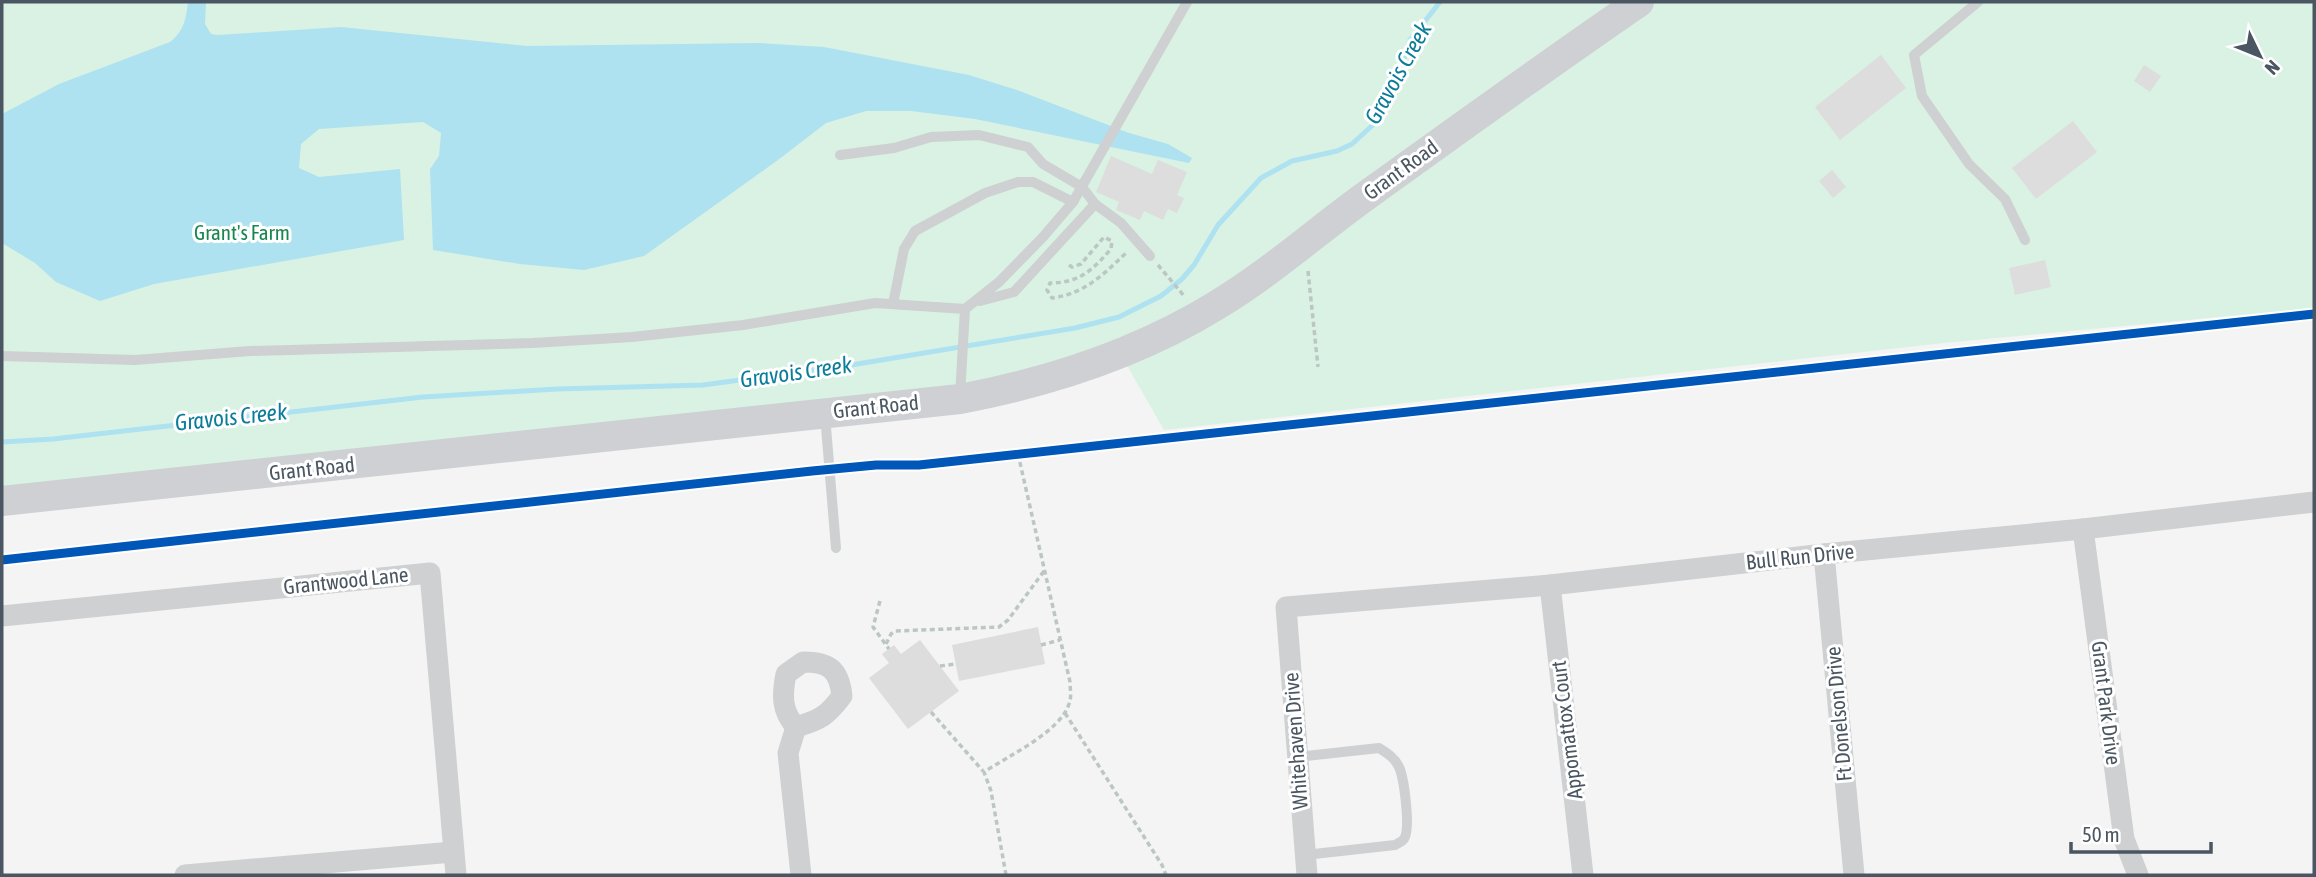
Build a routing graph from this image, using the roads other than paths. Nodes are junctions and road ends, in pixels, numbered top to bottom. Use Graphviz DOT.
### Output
graph roads {
  1 [pos="1187,2"];
  2 [pos="1639,2"];
  3 [pos="1978,2"];
  4 [pos="840,155"];
  5 [pos="1082,187"];
  6 [pos="1073,202"];
  7 [pos="1095,204"];
  8 [pos="2025,240"];
  9 [pos="1150,256"];
  10 [pos="893,304"];
  11 [pos="970,305"];
  12 [pos="2,356"];
  13 [pos="960,399"];
  14 [pos="824,412"];
  15 [pos="2,502"];
  16 [pos="2314,502"];
  17 [pos="2083,529"];
  18 [pos="836,548"];
  19 [pos="1824,554"];
  20 [pos="1550,585"];
  21 [pos="1286,607"];
  22 [pos="2,616"];
  23 [pos="796,727"];
  24 [pos="1297,757"];
  25 [pos="453,852"];
  26 [pos="1306,865"];
  27 [pos="185,875"];
  28 [pos="456,875"];
  29 [pos="801,875"];
  30 [pos="1583,875"];
  31 [pos="1854,875"];
  32 [pos="2138,875"];
  1 -- 5 [label="lane"];
  2 -- 13 [label="street, Grant Road"];
  3 -- 8 [label="lane"];
  4 -- 5 [label="lane"];
  5 -- 6 [label="lane"];
  5 -- 7 [label="lane"];
  6 -- 10 [label="lane"];
  6 -- 11 [label="lane"];
  7 -- 9 [label="lane"];
  7 -- 11 [label="lane"];
  10 -- 11 [label="lane"];
  10 -- 12 [label="lane"];
  11 -- 13 [label="lane"];
  13 -- 14 [label="street, Grant Road"];
  14 -- 15 [label="street, Grant Road"];
  14 -- 18 [label="lane"];
  16 -- 17 [label="street, Bull Run Drive"];
  17 -- 19 [label="street, Bull Run Drive"];
  17 -- 32 [label="street, Grant Park Drive"];
  19 -- 20 [label="street, Bull Run Drive"];
  19 -- 31 [label="street, Ft Donelson Drive"];
  20 -- 21 [label="street, Bull Run Drive"];
  20 -- 30 [label="street, Appomattox Court"];
  21 -- 24 [label="street, Whitehaven Drive"];
  22 -- 25 [label="street, Grantwood Lane"];
  23 -- 29 [label="street"];
  24 -- 26 [label="street, Whitehaven Drive"];
  24 -- 26 [label="lane"];
  25 -- 27 [label="street"];
  25 -- 28 [label="street, Grantwood Lane"];
}
